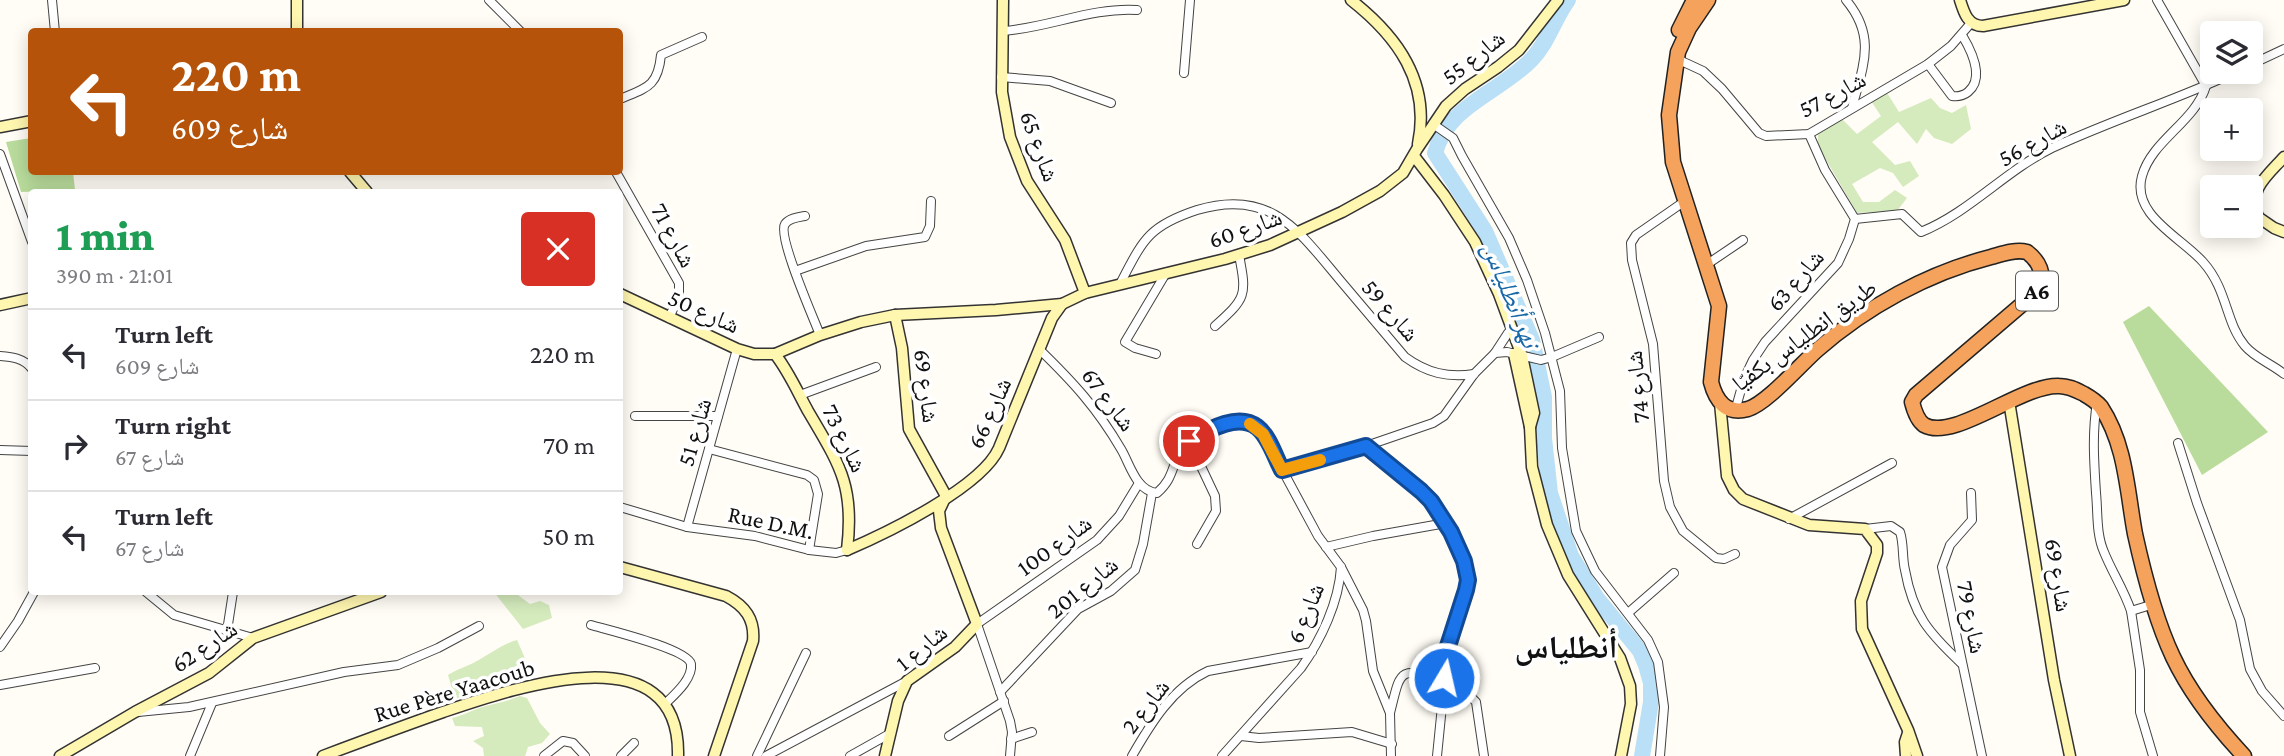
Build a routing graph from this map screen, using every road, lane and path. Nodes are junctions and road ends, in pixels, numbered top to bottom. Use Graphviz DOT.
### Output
graph roads {
  1 [pos="51,0"];
  2 [pos="297,0"];
  3 [pos="489,0"];
  4 [pos="1003,0"];
  5 [pos="1190,0"];
  6 [pos="1351,0"];
  7 [pos="1558,0"];
  8 [pos="1694,0"];
  9 [pos="1708,0"];
  10 [pos="1719,0"];
  11 [pos="1846,0"];
  12 [pos="1959,0"];
  13 [pos="2124,0"];
  14 [pos="2157,0"];
  15 [pos="1137,10"];
  16 [pos="1971,23"];
  17 [pos="54,28"];
  18 [pos="297,28"];
  19 [pos="517,28"];
  20 [pos="1003,31"];
  21 [pos="1962,35"];
  22 [pos="702,37"];
  23 [pos="2284,49"];
  24 [pos="1678,53"];
  25 [pos="2263,59"];
  26 [pos="1928,64"];
  27 [pos="1184,74"];
  28 [pos="1001,77"];
  29 [pos="2210,84"];
  30 [pos="2206,86"];
  31 [pos="623,98"];
  32 [pos="1111,103"];
  33 [pos="1419,108"];
  34 [pos="1852,108"];
  35 [pos="28,122"];
  36 [pos="1437,122"];
  37 [pos="0,127"];
  38 [pos="1809,134"];
  39 [pos="0,154"];
  40 [pos="1414,156"];
  41 [pos="2284,157"];
  42 [pos="353,175"];
  43 [pos="618,175"];
  44 [pos="364,189"];
  45 [pos="931,201"];
  46 [pos="1685,201"];
  47 [pos="805,216"];
  48 [pos="1855,219"];
  49 [pos="28,231"];
  50 [pos="1300,232"];
  51 [pos="2284,232"];
  52 [pos="1743,240"];
  53 [pos="1239,255"];
  54 [pos="1706,265"];
  55 [pos="795,271"];
  56 [pos="1166,273"];
  57 [pos="1120,284"];
  58 [pos="1085,293"];
  59 [pos="623,296"];
  60 [pos="28,299"];
  61 [pos="1062,304"];
  62 [pos="0,305"];
  63 [pos="895,315"];
  64 [pos="668,318"];
  65 [pos="1215,326"];
  66 [pos="1508,334"];
  67 [pos="820,335"];
  68 [pos="1599,337"];
  69 [pos="737,349"];
  70 [pos="790,349"];
  71 [pos="1039,349"];
  72 [pos="1495,353"];
  73 [pos="775,354"];
  74 [pos="1156,354"];
  75 [pos="0,356"];
  76 [pos="1522,356"];
  77 [pos="1552,357"];
  78 [pos="28,363"];
  79 [pos="876,367"];
  80 [pos="788,371"];
  81 [pos="1474,374"];
  82 [pos="2284,374"];
  83 [pos="800,395"];
  84 [pos="2009,401"];
  85 [pos="2097,402"];
  86 [pos="1720,403"];
  87 [pos="1735,411"];
  88 [pos="635,416"];
  89 [pos="718,416"];
  90 [pos="1189,441"];
  91 [pos="2178,443"];
  92 [pos="1366,446"];
  93 [pos="709,449"];
  94 [pos="0,450"];
  95 [pos="28,451"];
  96 [pos="1892,463"];
  97 [pos="1282,470"];
  98 [pos="1139,483"];
  99 [pos="1152,493"];
  100 [pos="1971,493"];
  101 [pos="946,496"];
  102 [pos="623,508"];
  103 [pos="1789,519"];
  104 [pos="1446,523"];
  105 [pos="687,527"];
  106 [pos="1865,529"];
  107 [pos="1197,544"];
  108 [pos="1326,547"];
  109 [pos="809,550"];
  110 [pos="847,550"];
  111 [pos="1735,554"];
  112 [pos="623,568"];
  113 [pos="1340,568"];
  114 [pos="1674,573"];
  115 [pos="32,595"];
  116 [pos="150,595"];
  117 [pos="233,595"];
  118 [pos="370,595"];
  119 [pos="2154,604"];
  120 [pos="2131,611"];
  121 [pos="1628,613"];
  122 [pos="977,624"];
  123 [pos="591,625"];
  124 [pos="479,626"];
  125 [pos="227,631"];
  126 [pos="253,638"];
  127 [pos="0,647"];
  128 [pos="1312,652"];
  129 [pos="806,653"];
  130 [pos="1961,663"];
  131 [pos="95,668"];
  132 [pos="1444,678"];
  133 [pos="907,681"];
  134 [pos="0,685"];
  135 [pos="1443,692"];
  136 [pos="1002,696"];
  137 [pos="212,703"];
  138 [pos="664,704"];
  139 [pos="135,712"];
  140 [pos="1390,713"];
  141 [pos="2284,716"];
  142 [pos="1908,730"];
  143 [pos="1032,732"];
  144 [pos="891,733"];
  145 [pos="949,736"];
  146 [pos="1241,736"];
  147 [pos="1011,738"];
  148 [pos="634,743"];
  149 [pos="1392,744"];
  150 [pos="60,756"];
  151 [pos="190,756"];
  152 [pos="323,756"];
  153 [pos="544,756"];
  154 [pos="585,756"];
  155 [pos="621,756"];
  156 [pos="678,756"];
  157 [pos="714,756"];
  158 [pos="757,756"];
  159 [pos="766,756"];
  160 [pos="850,756"];
  161 [pos="885,756"];
  162 [pos="1010,756"];
  163 [pos="1132,756"];
  164 [pos="1223,756"];
  165 [pos="1391,756"];
  166 [pos="1437,756"];
  167 [pos="1483,756"];
  168 [pos="1621,756"];
  169 [pos="1660,756"];
  170 [pos="1906,756"];
  171 [pos="1917,756"];
  172 [pos="1982,756"];
  173 [pos="2070,756"];
  174 [pos="2153,756"];
  175 [pos="2244,756"];
  1 -- 17 [label="street"];
  2 -- 18 [label="street"];
  3 -- 19 [label="street"];
  4 -- 20 [label="street, شارع 65"];
  5 -- 27 [label="street"];
  6 -- 33 [label="street"];
  7 -- 36 [label="street, شارع 55"];
  8 -- 24 [label="highway"];
  9 -- 24 [label="highway, طريق انطلياس بكفيّا"];
  10 -- 24 [label="highway"];
  11 -- 34 [label="street"];
  12 -- 16 [label="street"];
  13 -- 16 [label="street"];
  14 -- 30 [label="street"];
  15 -- 20 [label="street"];
  16 -- 21 [label="street, شارع 57"];
  20 -- 28 [label="street, شارع 65"];
  21 -- 26 [label="street, شارع 57"];
  21 -- 26 [label="street"];
  22 -- 31 [label="street"];
  23 -- 25 [label="street"];
  24 -- 38 [label="street, شارع 57"];
  24 -- 46 [label="highway, طريق انطلياس بكفيّا"];
  26 -- 34 [label="street, شارع 57"];
  28 -- 32 [label="street"];
  28 -- 58 [label="street, شارع 65"];
  29 -- 30 [label="street, شارع 56"];
  30 -- 48 [label="street, شارع 56"];
  30 -- 82 [label="street"];
  33 -- 36 [label="street"];
  33 -- 40 [label="street"];
  34 -- 38 [label="street, شارع 57"];
  35 -- 37 [label="street"];
  36 -- 40 [label="street, شارع 55"];
  36 -- 77 [label="street"];
  38 -- 48 [label="street"];
  39 -- 49 [label="street"];
  40 -- 50 [label="street, شارع 60"];
  40 -- 66 [label="street"];
  40 -- 76 [label="street"];
  41 -- 51 [label="street"];
  42 -- 44 [label="street"];
  43 -- 64 [label="street, شارع 71"];
  45 -- 55 [label="street"];
  46 -- 54 [label="highway, طريق انطلياس بكفيّا"];
  46 -- 111 [label="street, شارع 74"];
  47 -- 55 [label="street"];
  48 -- 87 [label="street, شارع 63"];
  50 -- 53 [label="street, شارع 60"];
  50 -- 57 [label="street"];
  50 -- 81 [label="street, شارع 59"];
  52 -- 54 [label="street"];
  53 -- 56 [label="street, شارع 60"];
  53 -- 65 [label="street"];
  54 -- 86 [label="highway, طريق انطلياس بكفيّا"];
  55 -- 67 [label="street"];
  56 -- 57 [label="street, شارع 60"];
  56 -- 74 [label="street"];
  57 -- 58 [label="street, شارع 60"];
  58 -- 61 [label="street, شارع 60"];
  59 -- 64 [label="street, شارع 50"];
  60 -- 62 [label="street"];
  61 -- 63 [label="street"];
  61 -- 71 [label="street, شارع 66"];
  63 -- 67 [label="street"];
  63 -- 101 [label="street, شارع 69"];
  64 -- 69 [label="street, شارع 50"];
  66 -- 72 [label="street"];
  66 -- 76 [label="street"];
  67 -- 70 [label="street"];
  68 -- 77 [label="street"];
  69 -- 73 [label="street, شارع 50"];
  69 -- 89 [label="street, شارع 51"];
  70 -- 73 [label="street"];
  70 -- 80 [label="street"];
  71 -- 98 [label="street, شارع 67"];
  71 -- 101 [label="street, شارع 66"];
  72 -- 76 [label="street"];
  72 -- 81 [label="street"];
  73 -- 80 [label="street, شارع 73"];
  75 -- 78 [label="street"];
  76 -- 77 [label="street"];
  76 -- 168 [label="street"];
  77 -- 121 [label="street"];
  79 -- 83 [label="street"];
  80 -- 83 [label="street, شارع 73"];
  81 -- 92 [label="street"];
  83 -- 110 [label="street, شارع 73"];
  84 -- 85 [label="highway, طريق انطلياس بكفيّا / A6"];
  84 -- 87 [label="highway, طريق انطلياس بكفيّا / A6"];
  84 -- 173 [label="street, شارع 69"];
  85 -- 119 [label="highway"];
  85 -- 120 [label="street"];
  86 -- 87 [label="highway, طريق انطلياس بكفيّا"];
  86 -- 103 [label="street"];
  88 -- 89 [label="street"];
  89 -- 93 [label="street, شارع 51"];
  90 -- 97 [label="street"];
  90 -- 99 [label="street"];
  90 -- 107 [label="street"];
  91 -- 141 [label="street"];
  92 -- 97 [label="street"];
  92 -- 104 [label="street"];
  93 -- 105 [label="street, شارع 51"];
  93 -- 109 [label="street"];
  94 -- 95 [label="street"];
  96 -- 103 [label="street"];
  97 -- 108 [label="street, شارع 6"];
  98 -- 99 [label="street, شارع 67"];
  98 -- 122 [label="street, شارع 100"];
  99 -- 136 [label="street, شارع 201"];
  100 -- 130 [label="street, شارع 79"];
  101 -- 110 [label="street, شارع 66"];
  101 -- 122 [label="street, شارع 1"];
  102 -- 105 [label="street, Rue D.M."];
  103 -- 106 [label="street"];
  104 -- 108 [label="street"];
  104 -- 132 [label="street"];
  105 -- 109 [label="street, Rue D.M."];
  106 -- 130 [label="street"];
  106 -- 142 [label="street"];
  108 -- 113 [label="street, شارع 6"];
  109 -- 110 [label="street, Rue D.M."];
  112 -- 157 [label="street"];
  113 -- 128 [label="street, شارع 6"];
  113 -- 140 [label="street"];
  114 -- 121 [label="street"];
  115 -- 127 [label="street"];
  116 -- 125 [label="street"];
  117 -- 125 [label="street"];
  118 -- 126 [label="street, شارع 62"];
  119 -- 120 [label="street"];
  119 -- 175 [label="highway"];
  120 -- 174 [label="street"];
  121 -- 169 [label="street"];
  122 -- 133 [label="street, شارع 1"];
  122 -- 136 [label="street"];
  123 -- 138 [label="street"];
  124 -- 137 [label="street"];
  125 -- 126 [label="street"];
  126 -- 139 [label="street, شارع 62"];
  128 -- 146 [label="street, شارع 6"];
  128 -- 163 [label="street, شارع 2"];
  129 -- 158 [label="street"];
  130 -- 172 [label="street, شارع 79"];
  131 -- 134 [label="street"];
  132 -- 135 [label="street"];
  132 -- 140 [label="street"];
  133 -- 144 [label="street, شارع 1"];
  133 -- 159 [label="street"];
  135 -- 166 [label="street"];
  135 -- 167 [label="street"];
  136 -- 145 [label="street, شارع 201"];
  136 -- 147 [label="street"];
  137 -- 139 [label="street"];
  137 -- 151 [label="street"];
  138 -- 152 [label="street, Rue Père Yaacoub"];
  138 -- 156 [label="street"];
  139 -- 150 [label="street, شارع 62"];
  140 -- 149 [label="street"];
  142 -- 170 [label="street"];
  142 -- 171 [label="street"];
  143 -- 147 [label="street"];
  144 -- 160 [label="street"];
  144 -- 161 [label="street, شارع 1"];
  146 -- 149 [label="street"];
  146 -- 164 [label="street, شارع 6"];
  147 -- 162 [label="street"];
  148 -- 155 [label="street"];
  149 -- 165 [label="street"];
  153 -- 154 [label="street"];
}
